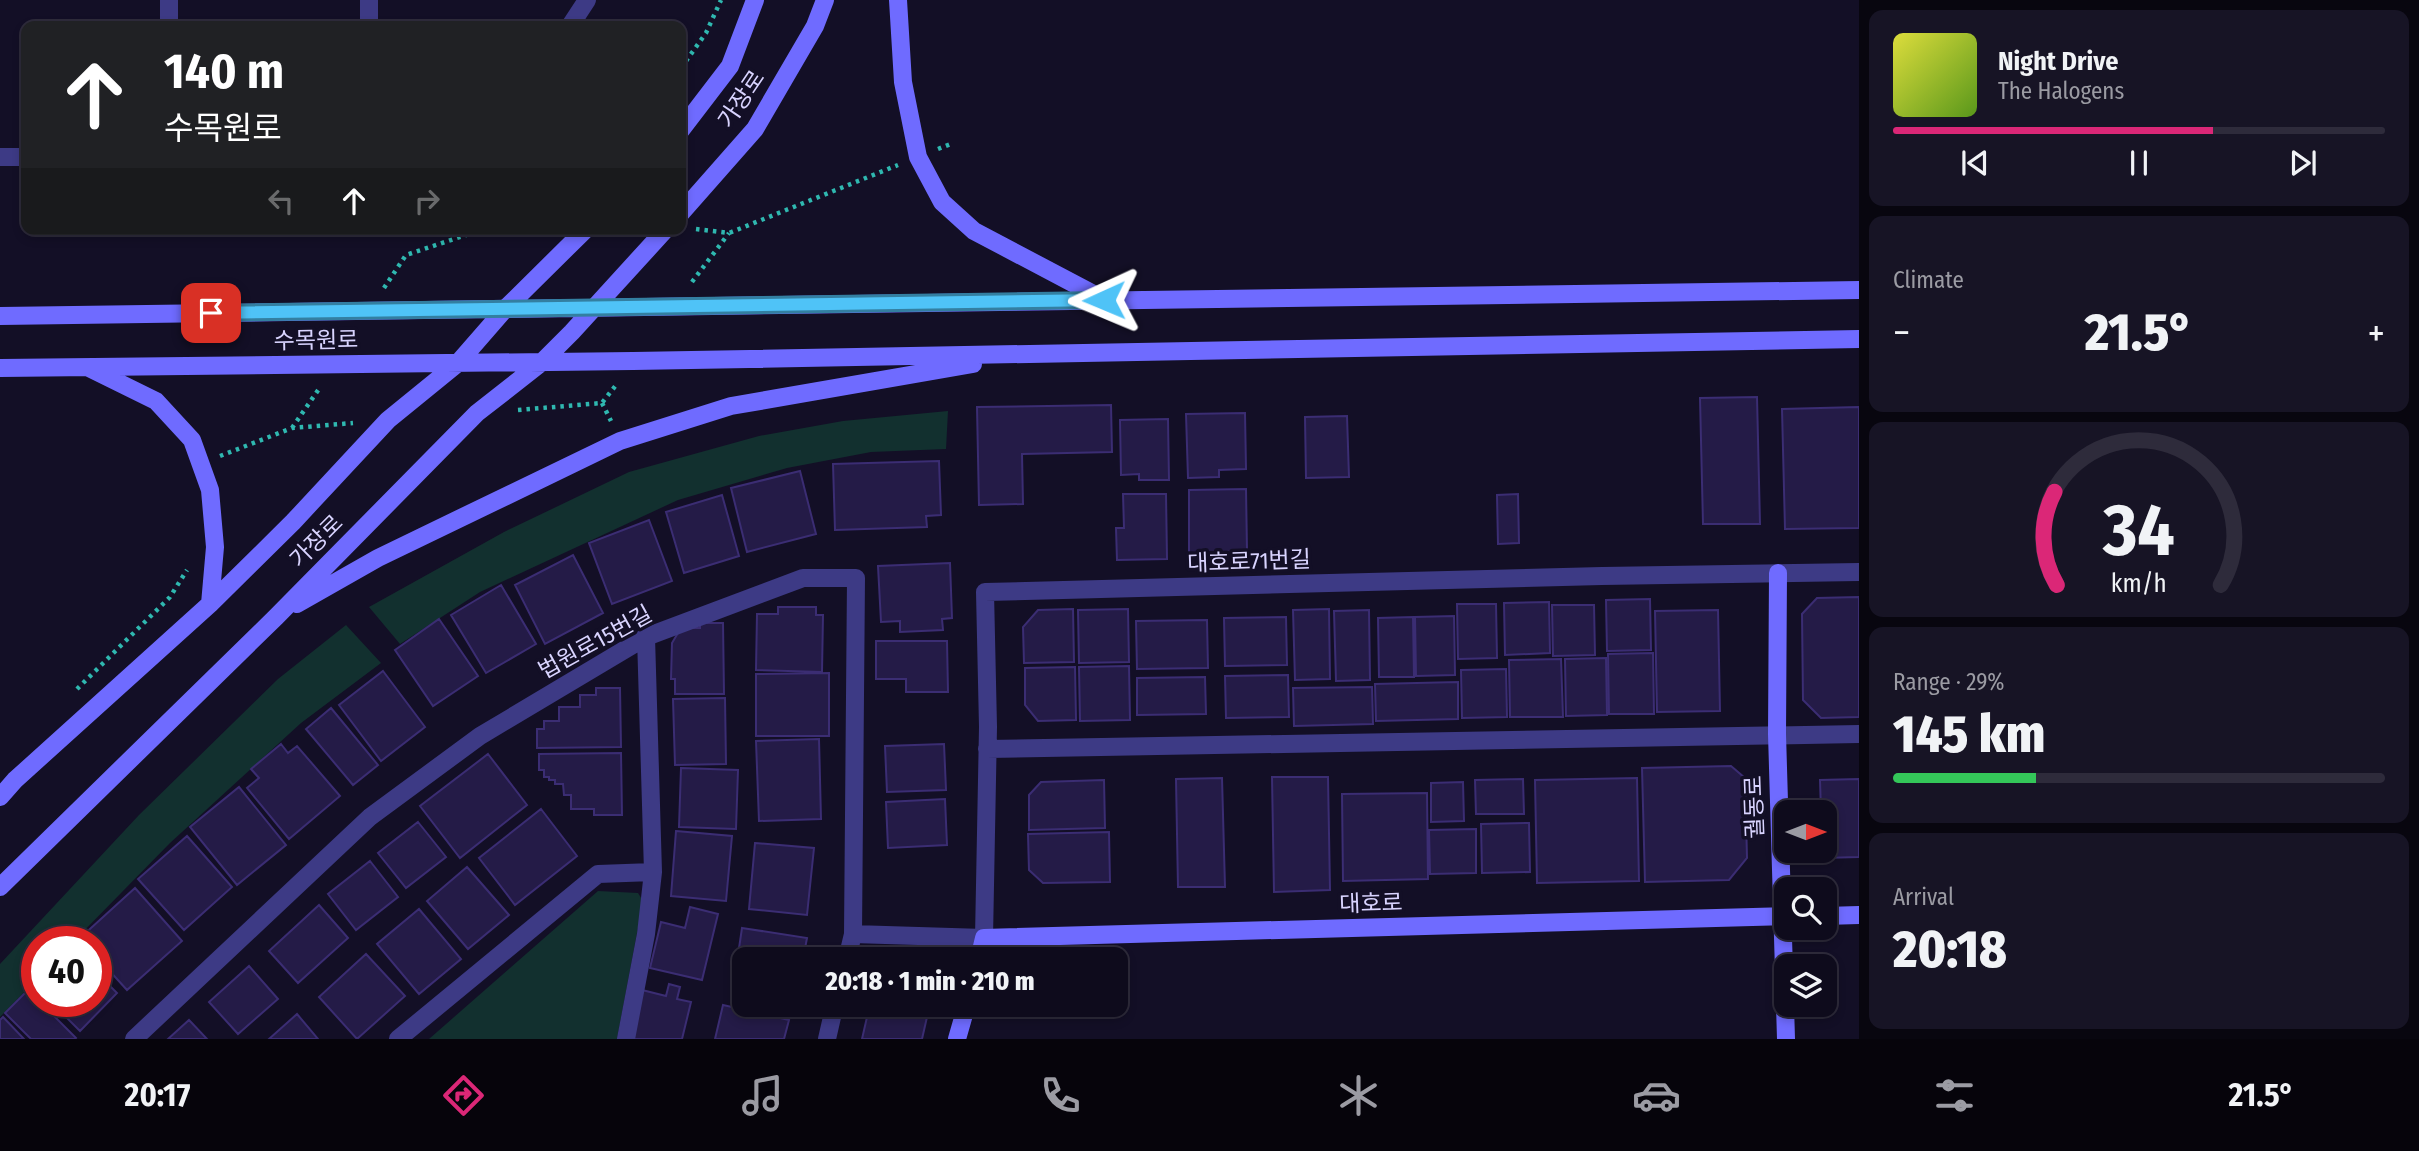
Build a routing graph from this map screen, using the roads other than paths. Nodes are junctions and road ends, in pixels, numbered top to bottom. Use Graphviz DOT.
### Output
graph roads {
  1 [pos="169,0"];
  2 [pos="369,0"];
  3 [pos="587,0"];
  4 [pos="755,0"];
  5 [pos="825,0"];
  6 [pos="898,0"];
  7 [pos="169,21"];
  8 [pos="369,21"];
  9 [pos="573,21"];
  10 [pos="686,123"];
  11 [pos="0,157"];
  12 [pos="21,157"];
  13 [pos="686,207"];
  14 [pos="580,235"];
  15 [pos="661,235"];
  16 [pos="1859,290"];
  17 [pos="1104,300"];
  18 [pos="595,307"];
  19 [pos="506,308"];
  20 [pos="0,316"];
  21 [pos="1859,339"];
  22 [pos="1029,355"];
  23 [pos="458,363"];
  24 [pos="541,363"];
  25 [pos="85,367"];
  26 [pos="0,368"];
  27 [pos="1859,572"];
  28 [pos="1778,573"];
  29 [pos="210,604"];
  30 [pos="276,617"];
  31 [pos="646,637"];
  32 [pos="1776,734"];
  33 [pos="1859,734"];
  34 [pos="987,749"];
  35 [pos="0,797"];
  36 [pos="653,872"];
  37 [pos="1782,877"];
  38 [pos="0,887"];
  39 [pos="1859,915"];
  40 [pos="1774,916"];
  41 [pos="1837,916"];
  42 [pos="853,934"];
  43 [pos="985,938"];
  44 [pos="1784,940"];
  45 [pos="850,947"];
  46 [pos="982,947"];
  47 [pos="832,1017"];
  48 [pos="963,1017"];
  49 [pos="134,1039"];
  50 [pos="398,1039"];
  51 [pos="626,1039"];
  52 [pos="827,1039"];
  53 [pos="957,1039"];
  54 [pos="1786,1039"];
  1 -- 7 [label="street"];
  2 -- 8 [label="street"];
  3 -- 9 [label="street"];
  4 -- 10 [label="street, 가장로"];
  5 -- 13 [label="street, 가장로"];
  6 -- 17 [label="street"];
  11 -- 12 [label="street"];
  14 -- 19 [label="street, 가장로"];
  15 -- 18 [label="street, 가장로"];
  16 -- 17 [label="street, 수목원로"];
  17 -- 18 [label="street, 수목원로"];
  18 -- 19 [label="street, 수목원로"];
  18 -- 24 [label="street, 가장로"];
  19 -- 20 [label="street, 수목원로"];
  19 -- 23 [label="street, 가장로"];
  21 -- 22 [label="street"];
  22 -- 24 [label="street, 수목원로"];
  22 -- 30 [label="street"];
  23 -- 24 [label="street, 수목원로"];
  23 -- 25 [label="street, 수목원로"];
  23 -- 29 [label="street, 가장로"];
  24 -- 30 [label="street, 가장로"];
  25 -- 26 [label="street, 수목원로"];
  25 -- 29 [label="street"];
  27 -- 28 [label="street, 대호로71번길"];
  28 -- 32 [label="street, 궐동로"];
  28 -- 34 [label="street, 대호로71번길"];
  29 -- 35 [label="street, 가장로"];
  30 -- 38 [label="street, 가장로"];
  31 -- 36 [label="street"];
  31 -- 42 [label="street, 법원로15번길"];
  31 -- 49 [label="street, 법원로15번길"];
  32 -- 33 [label="street"];
  32 -- 34 [label="street"];
  32 -- 37 [label="street, 궐동로"];
  34 -- 43 [label="street, 대호로71번길"];
  36 -- 50 [label="street"];
  36 -- 51 [label="street"];
  39 -- 41 [label="street"];
  40 -- 43 [label="street, 대호로"];
  42 -- 43 [label="street"];
  42 -- 45 [label="street, 법원로15번길"];
  43 -- 46 [label="street"];
  44 -- 54 [label="street, 궐동로"];
  47 -- 52 [label="street"];
  48 -- 53 [label="street"];
}
